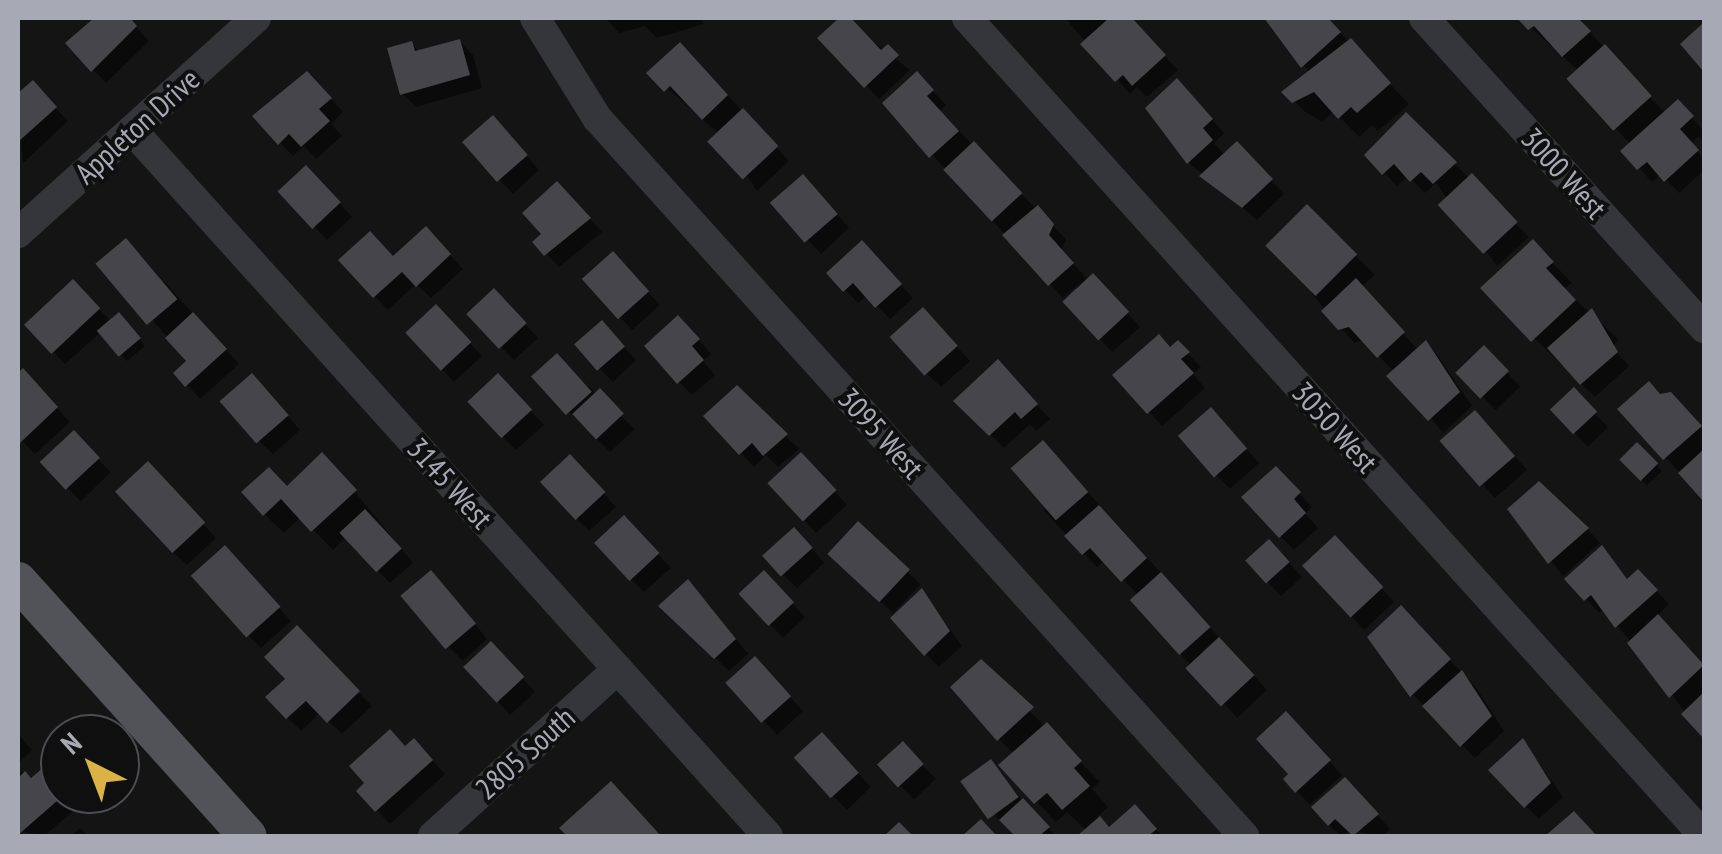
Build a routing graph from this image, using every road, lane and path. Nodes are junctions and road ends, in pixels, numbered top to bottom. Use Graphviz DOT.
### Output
graph roads {
  1 [pos="256,18"];
  2 [pos="535,18"];
  3 [pos="967,18"];
  4 [pos="1424,18"];
  5 [pos="132,130"];
  6 [pos="18,233"];
  7 [pos="1704,328"];
  8 [pos="18,581"];
  9 [pos="618,669"];
  10 [pos="248,836"];
  11 [pos="433,836"];
  12 [pos="768,836"];
  13 [pos="1244,836"];
  14 [pos="1704,836"];
  1 -- 5 [label="street, Appleton Drive"];
  2 -- 13 [label="street, 3095 West"];
  3 -- 14 [label="street, 3050 West"];
  4 -- 7 [label="street, 3000 West"];
  5 -- 6 [label="street, Appleton Drive"];
  5 -- 9 [label="street, 3145 West"];
  8 -- 10 [label="main road"];
  9 -- 11 [label="street, 2805 South"];
  9 -- 12 [label="street, 3145 West"];
}
